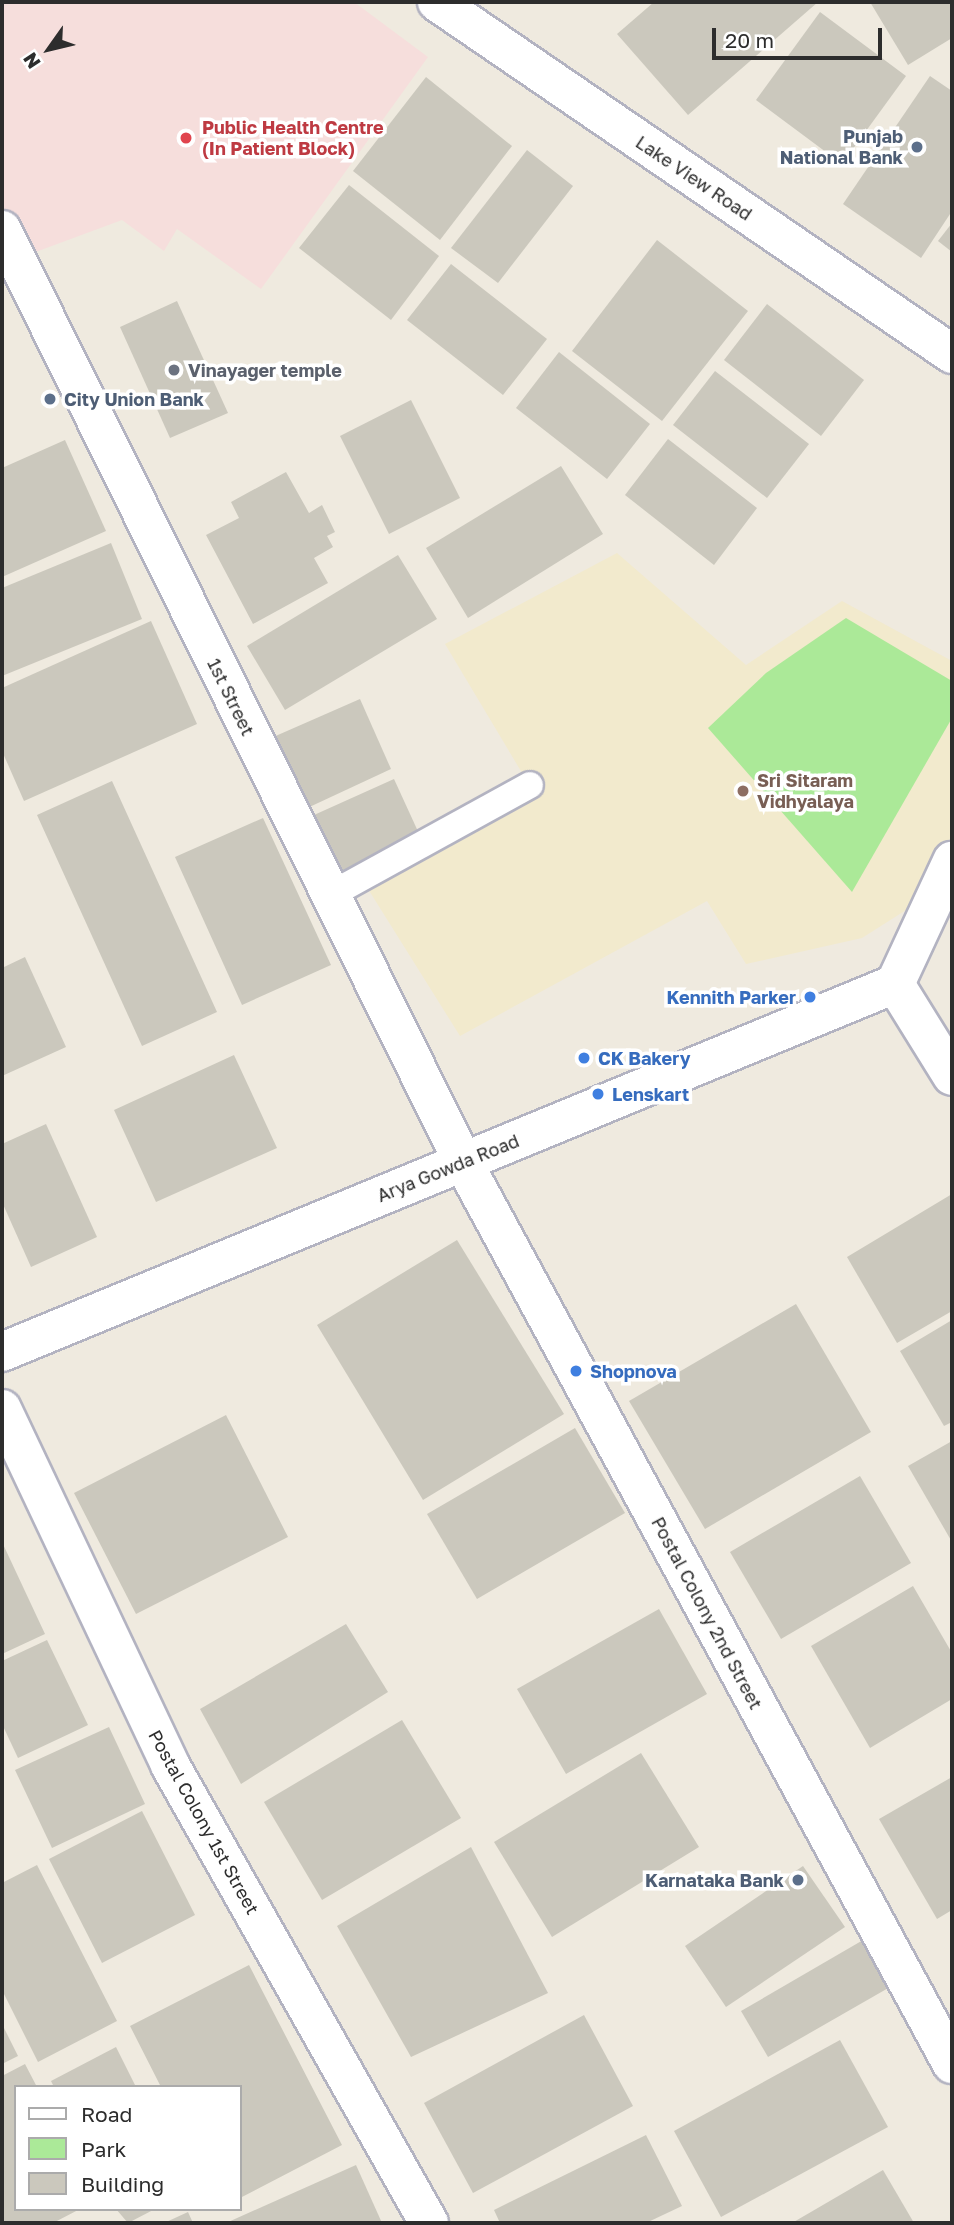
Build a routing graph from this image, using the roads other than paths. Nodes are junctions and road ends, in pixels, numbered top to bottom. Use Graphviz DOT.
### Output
graph roads {
  1 [pos="437,2"];
  2 [pos="2,230"];
  3 [pos="952,354"];
  4 [pos="530,785"];
  5 [pos="952,861"];
  6 [pos="330,895"];
  7 [pos="895,984"];
  8 [pos="952,1076"];
  9 [pos="463,1162"];
  10 [pos="2,1352"];
  11 [pos="2,1409"];
  12 [pos="952,2064"];
  13 [pos="429,2223"];
  1 -- 3 [label="street, Lake View Road"];
  2 -- 6 [label="street, 1st Street"];
  4 -- 6 [label="lane"];
  5 -- 7 [label="street"];
  6 -- 9 [label="street, 1st Street"];
  7 -- 8 [label="street"];
  7 -- 9 [label="street, Arya Gowda Road"];
  9 -- 10 [label="street, Arya Gowda Road"];
  9 -- 12 [label="street, Postal Colony 2nd Street"];
  11 -- 13 [label="street, Postal Colony 1st Street"];
}
